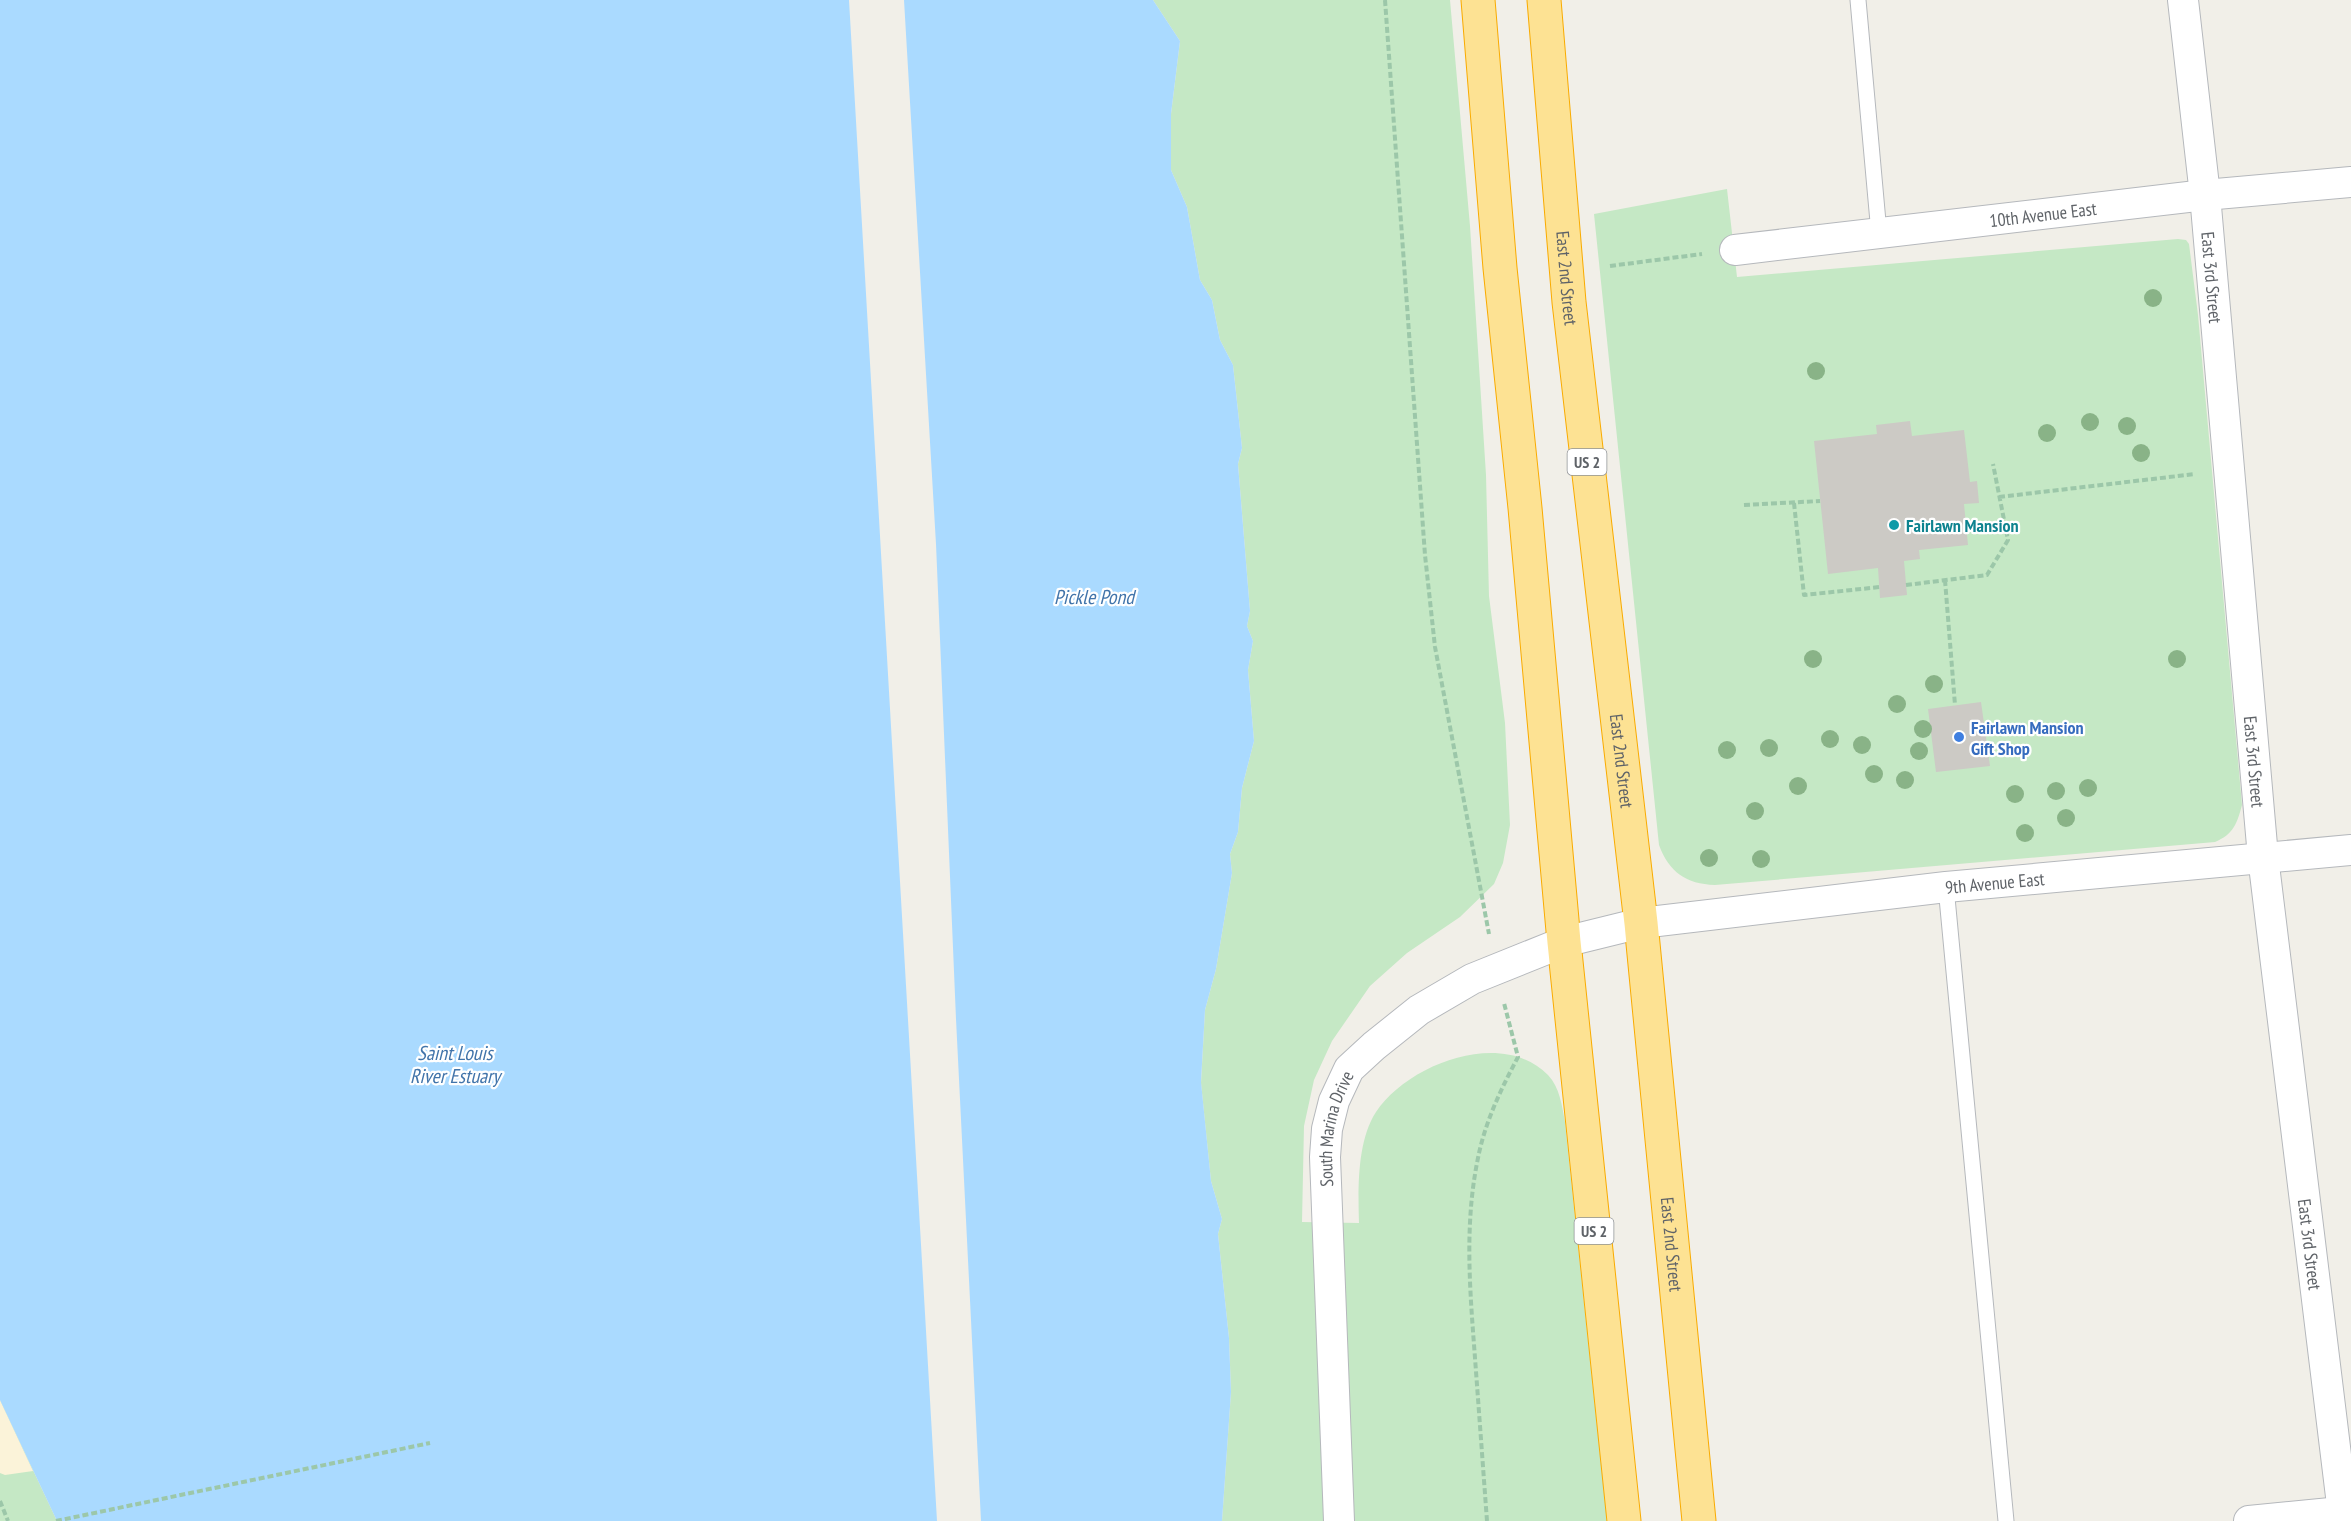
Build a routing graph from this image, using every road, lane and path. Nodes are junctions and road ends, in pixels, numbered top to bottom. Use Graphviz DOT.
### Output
graph roads {
  1 [pos="1384,0"];
  2 [pos="1478,0"];
  3 [pos="1544,0"];
  4 [pos="1858,0"];
  5 [pos="2183,0"];
  6 [pos="2351,182"];
  7 [pos="2205,195"];
  8 [pos="1879,232"];
  9 [pos="1735,250"];
  10 [pos="1610,266"];
  11 [pos="1993,464"];
  12 [pos="2228,470"];
  13 [pos="1999,497"];
  14 [pos="1820,501"];
  15 [pos="1794,503"];
  16 [pos="1744,505"];
  17 [pos="1945,580"];
  18 [pos="1906,585"];
  19 [pos="1880,587"];
  20 [pos="1955,705"];
  21 [pos="2351,850"];
  22 [pos="2263,857"];
  23 [pos="1946,887"];
  24 [pos="1641,923"];
  25 [pos="1564,942"];
  26 [pos="1496,968"];
  27 [pos="430,1443"];
  28 [pos="0,1501"];
  29 [pos="2346,1515"];
  30 [pos="8,1521"];
  31 [pos="56,1521"];
  32 [pos="1339,1521"];
  33 [pos="1487,1521"];
  34 [pos="1624,1521"];
  35 [pos="1699,1521"];
  36 [pos="2006,1521"];
  37 [pos="2249,1521"];
  1 -- 26 [label="path"];
  2 -- 25 [label="highway, US 2"];
  3 -- 24 [label="highway, East 2nd Street / US 2"];
  4 -- 8 [label="lane"];
  5 -- 7 [label="street, East 3rd Street"];
  6 -- 7 [label="street, 10th Avenue East"];
  7 -- 8 [label="street, 10th Avenue East"];
  7 -- 12 [label="street, East 3rd Street"];
  8 -- 9 [label="street, 10th Avenue East"];
  9 -- 10 [label="path"];
  11 -- 13 [label="path"];
  12 -- 13 [label="path"];
  12 -- 22 [label="street, East 3rd Street"];
  13 -- 17 [label="path"];
  14 -- 15 [label="path"];
  15 -- 16 [label="path"];
  15 -- 19 [label="path"];
  17 -- 18 [label="path"];
  17 -- 20 [label="path"];
  21 -- 22 [label="street, 9th Avenue East"];
  22 -- 23 [label="street, 9th Avenue East"];
  22 -- 29 [label="street, East 3rd Street"];
  23 -- 24 [label="street, 9th Avenue East"];
  23 -- 36 [label="lane"];
  24 -- 25 [label="street, South Marina Drive"];
  24 -- 35 [label="highway, East 2nd Street / US 2"];
  25 -- 26 [label="street, South Marina Drive"];
  25 -- 34 [label="highway, US 2"];
  26 -- 32 [label="street, South Marina Drive"];
  26 -- 33 [label="path"];
  27 -- 31 [label="path"];
  28 -- 30 [label="path"];
  29 -- 37 [label="street"];
}
